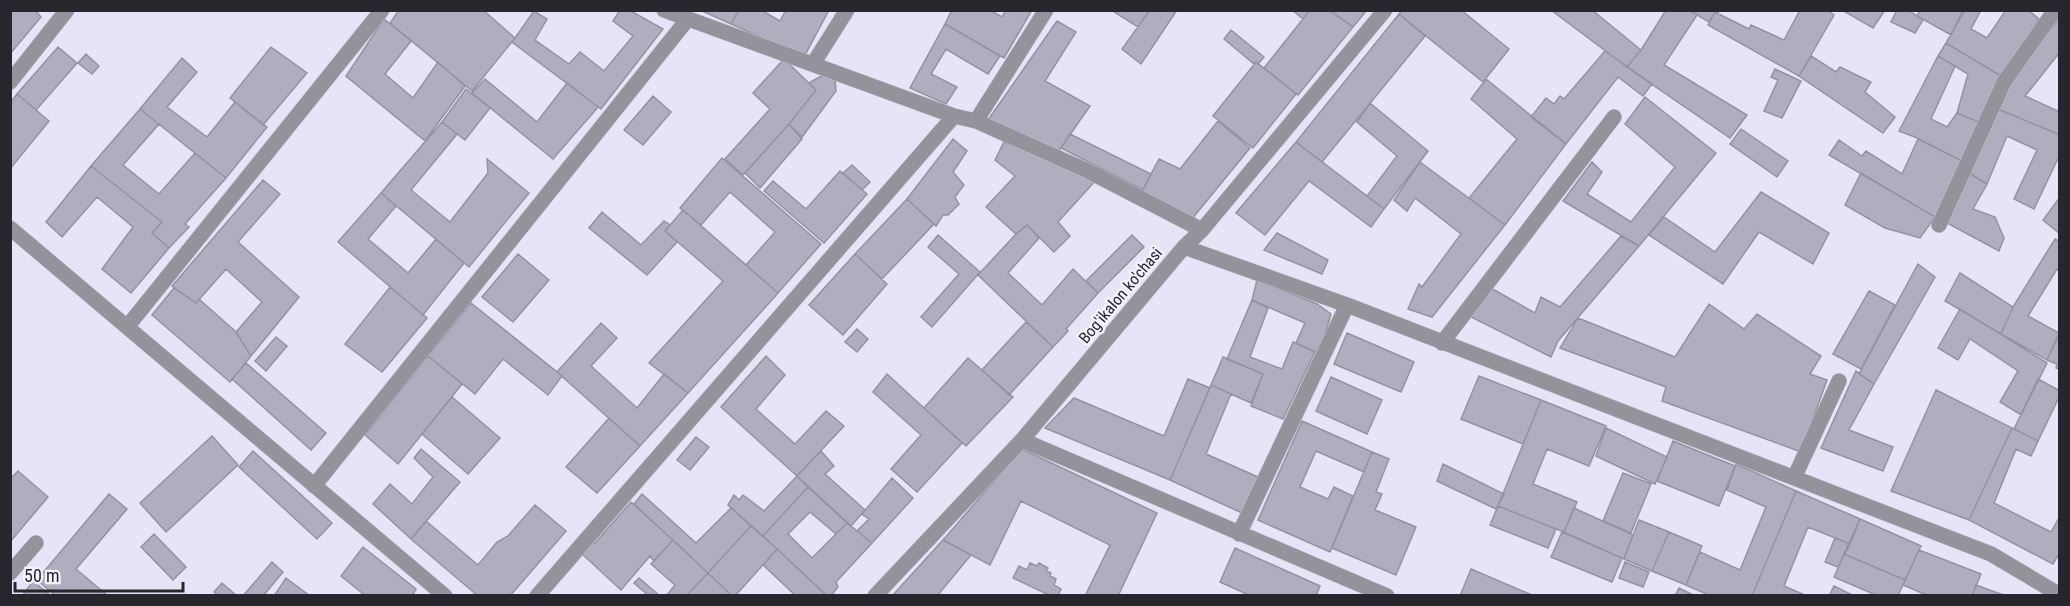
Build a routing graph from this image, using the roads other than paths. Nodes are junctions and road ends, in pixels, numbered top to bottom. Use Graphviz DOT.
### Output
graph roads {
  1 [pos="67,10"];
  2 [pos="382,10"];
  3 [pos="664,10"];
  4 [pos="847,10"];
  5 [pos="1046,10"];
  6 [pos="1385,10"];
  7 [pos="2055,10"];
  8 [pos="687,20"];
  9 [pos="813,64"];
  10 [pos="10,82"];
  11 [pos="954,116"];
  12 [pos="1614,117"];
  13 [pos="976,121"];
  14 [pos="1939,225"];
  15 [pos="10,228"];
  16 [pos="1202,230"];
  17 [pos="1184,247"];
  18 [pos="1347,305"];
  19 [pos="127,327"];
  20 [pos="1442,343"];
  21 [pos="1839,381"];
  22 [pos="1022,440"];
  23 [pos="1794,478"];
  24 [pos="314,486"];
  25 [pos="1239,534"];
  26 [pos="36,543"];
  27 [pos="10,573"];
  28 [pos="445,596"];
  29 [pos="537,596"];
  30 [pos="875,596"];
  31 [pos="1387,596"];
  32 [pos="2060,596"];
  1 -- 10 [label="street"];
  2 -- 19 [label="street"];
  3 -- 8 [label="street"];
  4 -- 9 [label="street"];
  5 -- 13 [label="street"];
  6 -- 16 [label="street, Bog'ikalon ko'chasi"];
  7 -- 14 [label="street"];
  8 -- 9 [label="street"];
  8 -- 24 [label="street"];
  9 -- 11 [label="street"];
  11 -- 13 [label="street"];
  11 -- 29 [label="street"];
  12 -- 20 [label="street"];
  13 -- 16 [label="street"];
  15 -- 19 [label="street"];
  16 -- 17 [label="street, Bog'ikalon ko'chasi"];
  17 -- 18 [label="street"];
  17 -- 22 [label="street, Bog'ikalon ko'chasi"];
  18 -- 20 [label="street"];
  18 -- 25 [label="street"];
  19 -- 24 [label="street"];
  20 -- 23 [label="street"];
  21 -- 23 [label="street"];
  22 -- 25 [label="street"];
  22 -- 30 [label="street, Bog'ikalon ko'chasi"];
  23 -- 32 [label="street"];
  24 -- 28 [label="street"];
  25 -- 31 [label="street"];
  26 -- 27 [label="street"];
}
